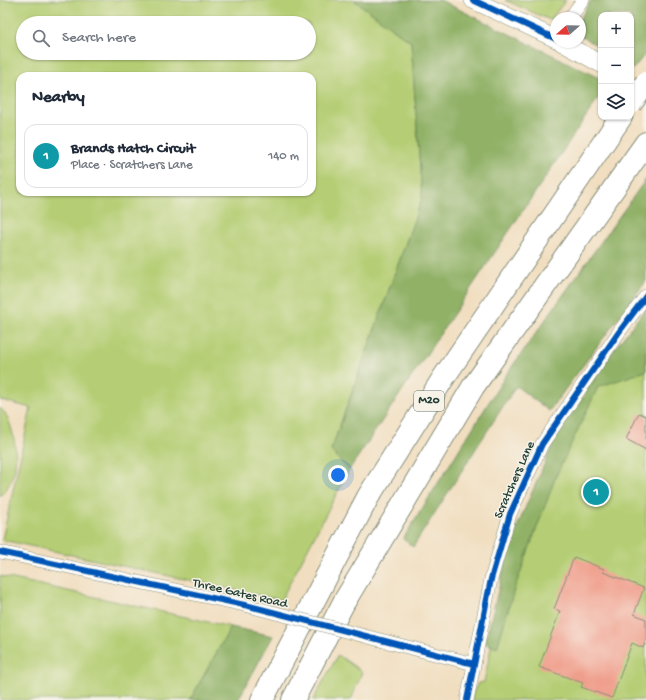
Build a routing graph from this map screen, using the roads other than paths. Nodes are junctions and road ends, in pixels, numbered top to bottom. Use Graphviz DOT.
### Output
graph roads {
  1 [pos="473,0"];
  2 [pos="583,0"];
  3 [pos="574,12"];
  4 [pos="550,36"];
  5 [pos="572,48"];
  6 [pos="598,62"];
  7 [pos="634,84"];
  8 [pos="646,84"];
  9 [pos="646,90"];
  10 [pos="634,99"];
  11 [pos="619,120"];
  12 [pos="646,143"];
  13 [pos="646,296"];
  14 [pos="0,552"];
  15 [pos="474,664"];
  16 [pos="262,700"];
  17 [pos="293,700"];
  18 [pos="467,700"];
  1 -- 4 [label="street"];
  2 -- 3 [label="street"];
  5 -- 6 [label="street"];
  7 -- 9 [label="street"];
  8 -- 10 [label="highway, bridge"];
  11 -- 16 [label="highway, M20"];
  12 -- 17 [label="highway, M20"];
  13 -- 15 [label="street, Scratchers Lane"];
  14 -- 15 [label="street, Three Gates Road, bridge"];
  15 -- 18 [label="street, Scratchers Lane"];
}
